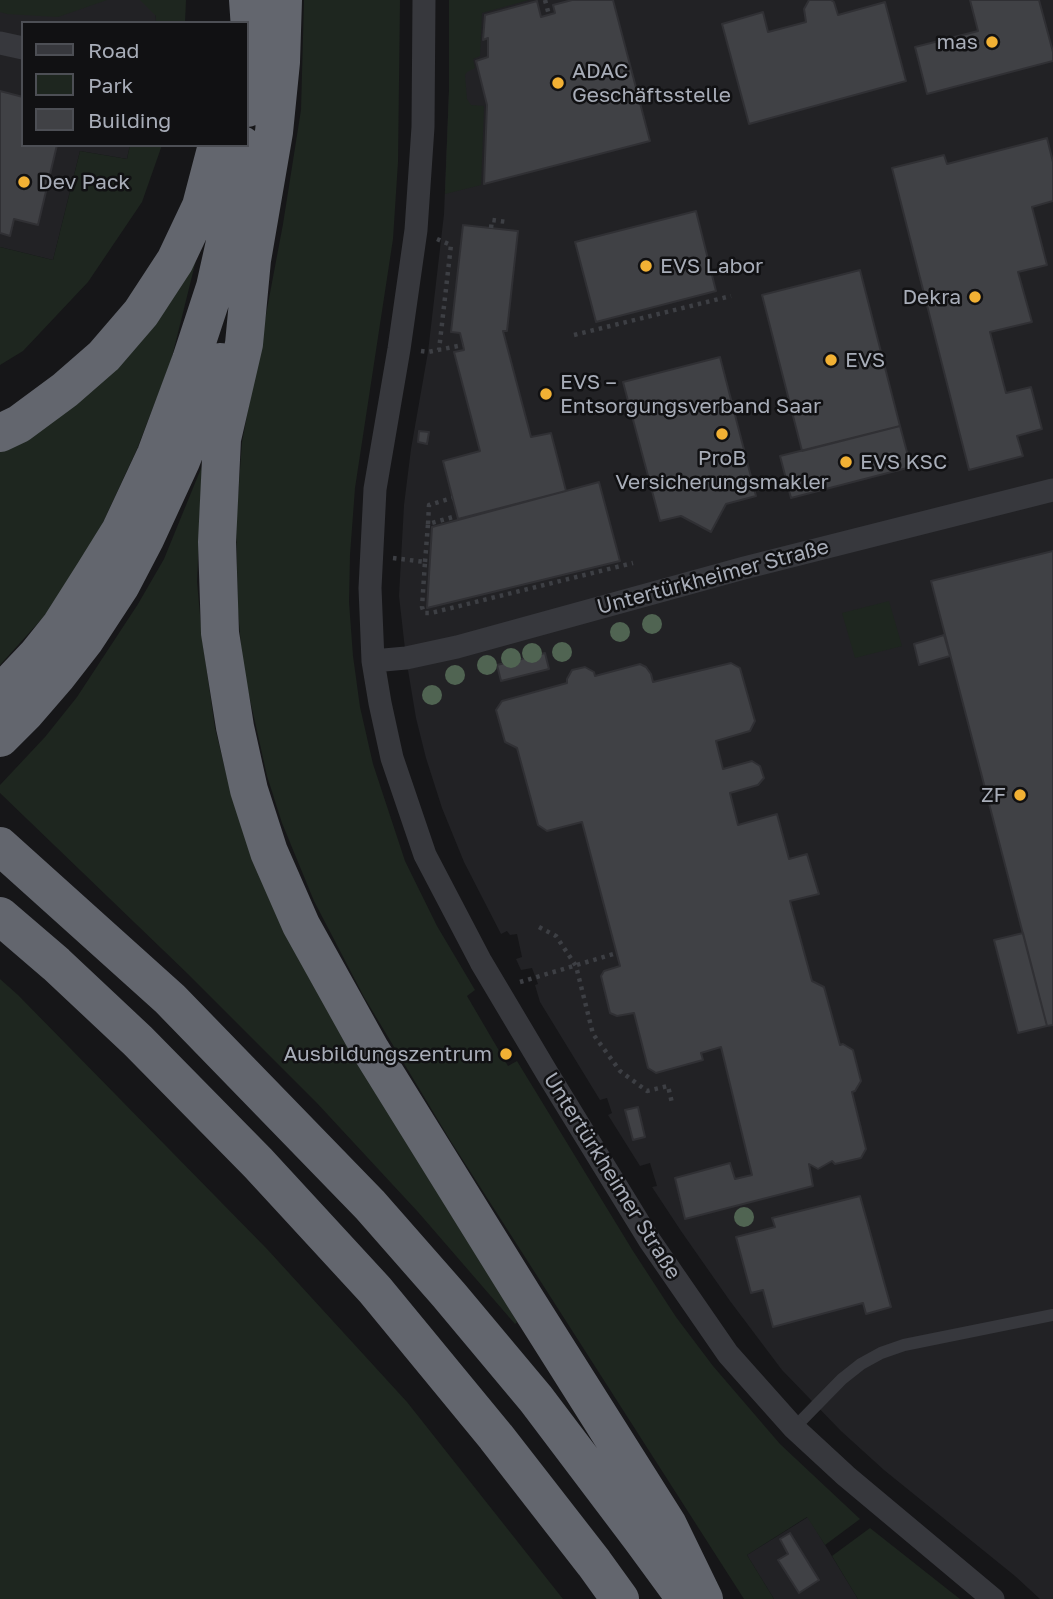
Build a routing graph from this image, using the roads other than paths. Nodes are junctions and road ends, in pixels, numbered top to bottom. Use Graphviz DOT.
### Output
graph roads {
  1 [pos="242,0"];
  2 [pos="248,0"];
  3 [pos="283,0"];
  4 [pos="424,0"];
  5 [pos="239,21"];
  6 [pos="0,43"];
  7 [pos="21,48"];
  8 [pos="248,98"];
  9 [pos="216,147"];
  10 [pos="242,147"];
  11 [pos="252,260"];
  12 [pos="0,433"];
  13 [pos="1053,490"];
  14 [pos="373,661"];
  15 [pos="0,694"];
  16 [pos="0,738"];
  17 [pos="0,846"];
  18 [pos="0,916"];
  19 [pos="1053,1315"];
  20 [pos="794,1428"];
  21 [pos="620,1599"];
  22 [pos="685,1599"];
  23 [pos="704,1599"];
  24 [pos="993,1599"];
  1 -- 5 [label="highway"];
  2 -- 8 [label="highway"];
  3 -- 11 [label="highway"];
  4 -- 14 [label="street, Untertürkheimer Straße"];
  6 -- 7 [label="street"];
  9 -- 12 [label="highway"];
  10 -- 15 [label="highway"];
  11 -- 16 [label="highway"];
  11 -- 23 [label="highway"];
  13 -- 14 [label="street, Untertürkheimer Straße"];
  14 -- 20 [label="street, Untertürkheimer Straße"];
  17 -- 22 [label="highway"];
  18 -- 21 [label="highway"];
  19 -- 20 [label="lane"];
  20 -- 24 [label="street, Untertürkheimer Straße"];
}
